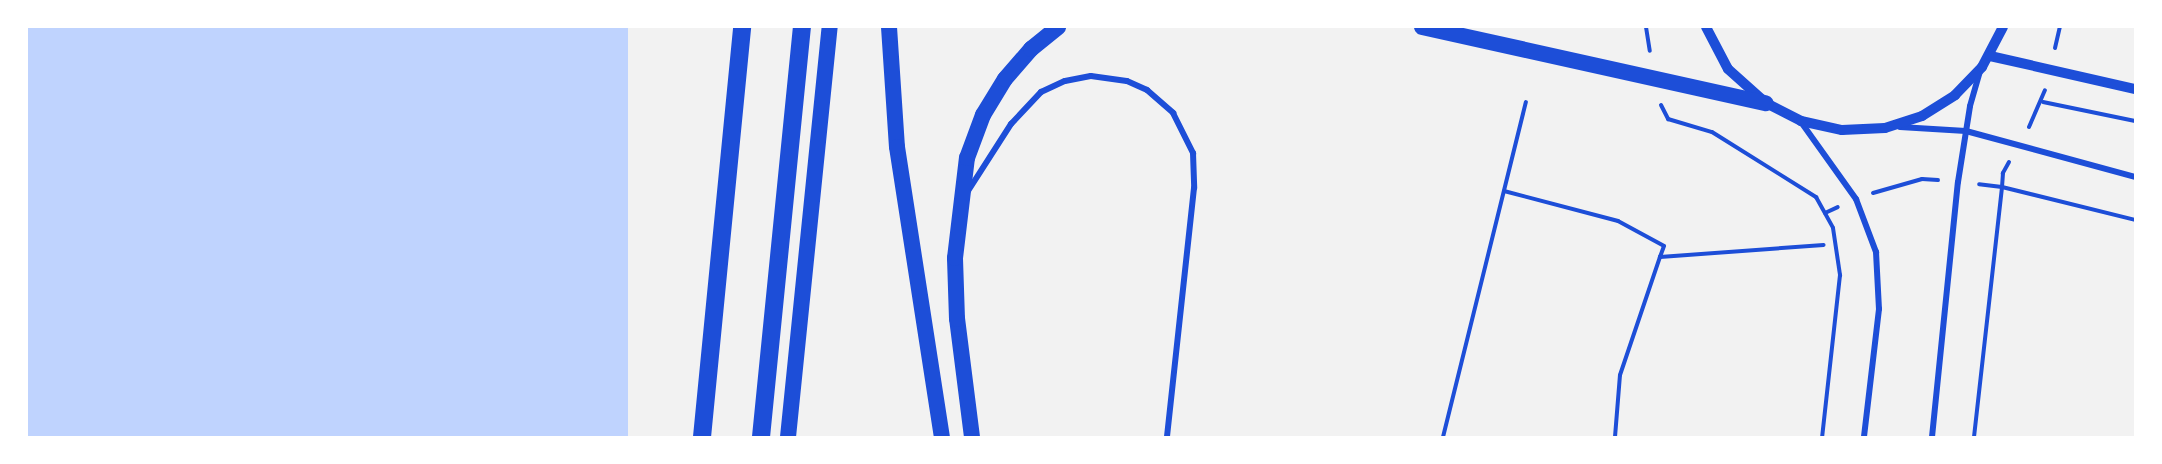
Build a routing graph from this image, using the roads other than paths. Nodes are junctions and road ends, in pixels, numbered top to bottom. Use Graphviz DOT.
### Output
graph roads {
  1 [pos="742,27"];
  2 [pos="802,27"];
  3 [pos="830,27"];
  4 [pos="890,27"];
  5 [pos="1058,27"];
  6 [pos="1422,27"];
  7 [pos="1706,27"];
  8 [pos="2003,27"];
  9 [pos="1990,56"];
  10 [pos="1982,67"];
  11 [pos="2135,89"];
  12 [pos="1766,104"];
  13 [pos="1801,121"];
  14 [pos="1885,128"];
  15 [pos="1966,131"];
  16 [pos="2135,177"];
  17 [pos="960,205"];
  18 [pos="702,437"];
  19 [pos="761,437"];
  20 [pos="788,437"];
  21 [pos="942,437"];
  22 [pos="972,437"];
  23 [pos="1167,437"];
  24 [pos="1864,437"];
  25 [pos="1932,437"];
  1 -- 18 [label="highway"];
  2 -- 19 [label="highway"];
  3 -- 20 [label="highway"];
  4 -- 21 [label="highway"];
  5 -- 17 [label="highway"];
  6 -- 12 [label="highway"];
  7 -- 12 [label="street"];
  8 -- 9 [label="street"];
  9 -- 10 [label="street"];
  9 -- 11 [label="street"];
  10 -- 14 [label="street"];
  10 -- 15 [label="street"];
  12 -- 13 [label="street"];
  13 -- 14 [label="street"];
  13 -- 24 [label="street"];
  14 -- 15 [label="street"];
  15 -- 16 [label="street"];
  15 -- 25 [label="street"];
  17 -- 22 [label="highway"];
  17 -- 23 [label="street"];
}
